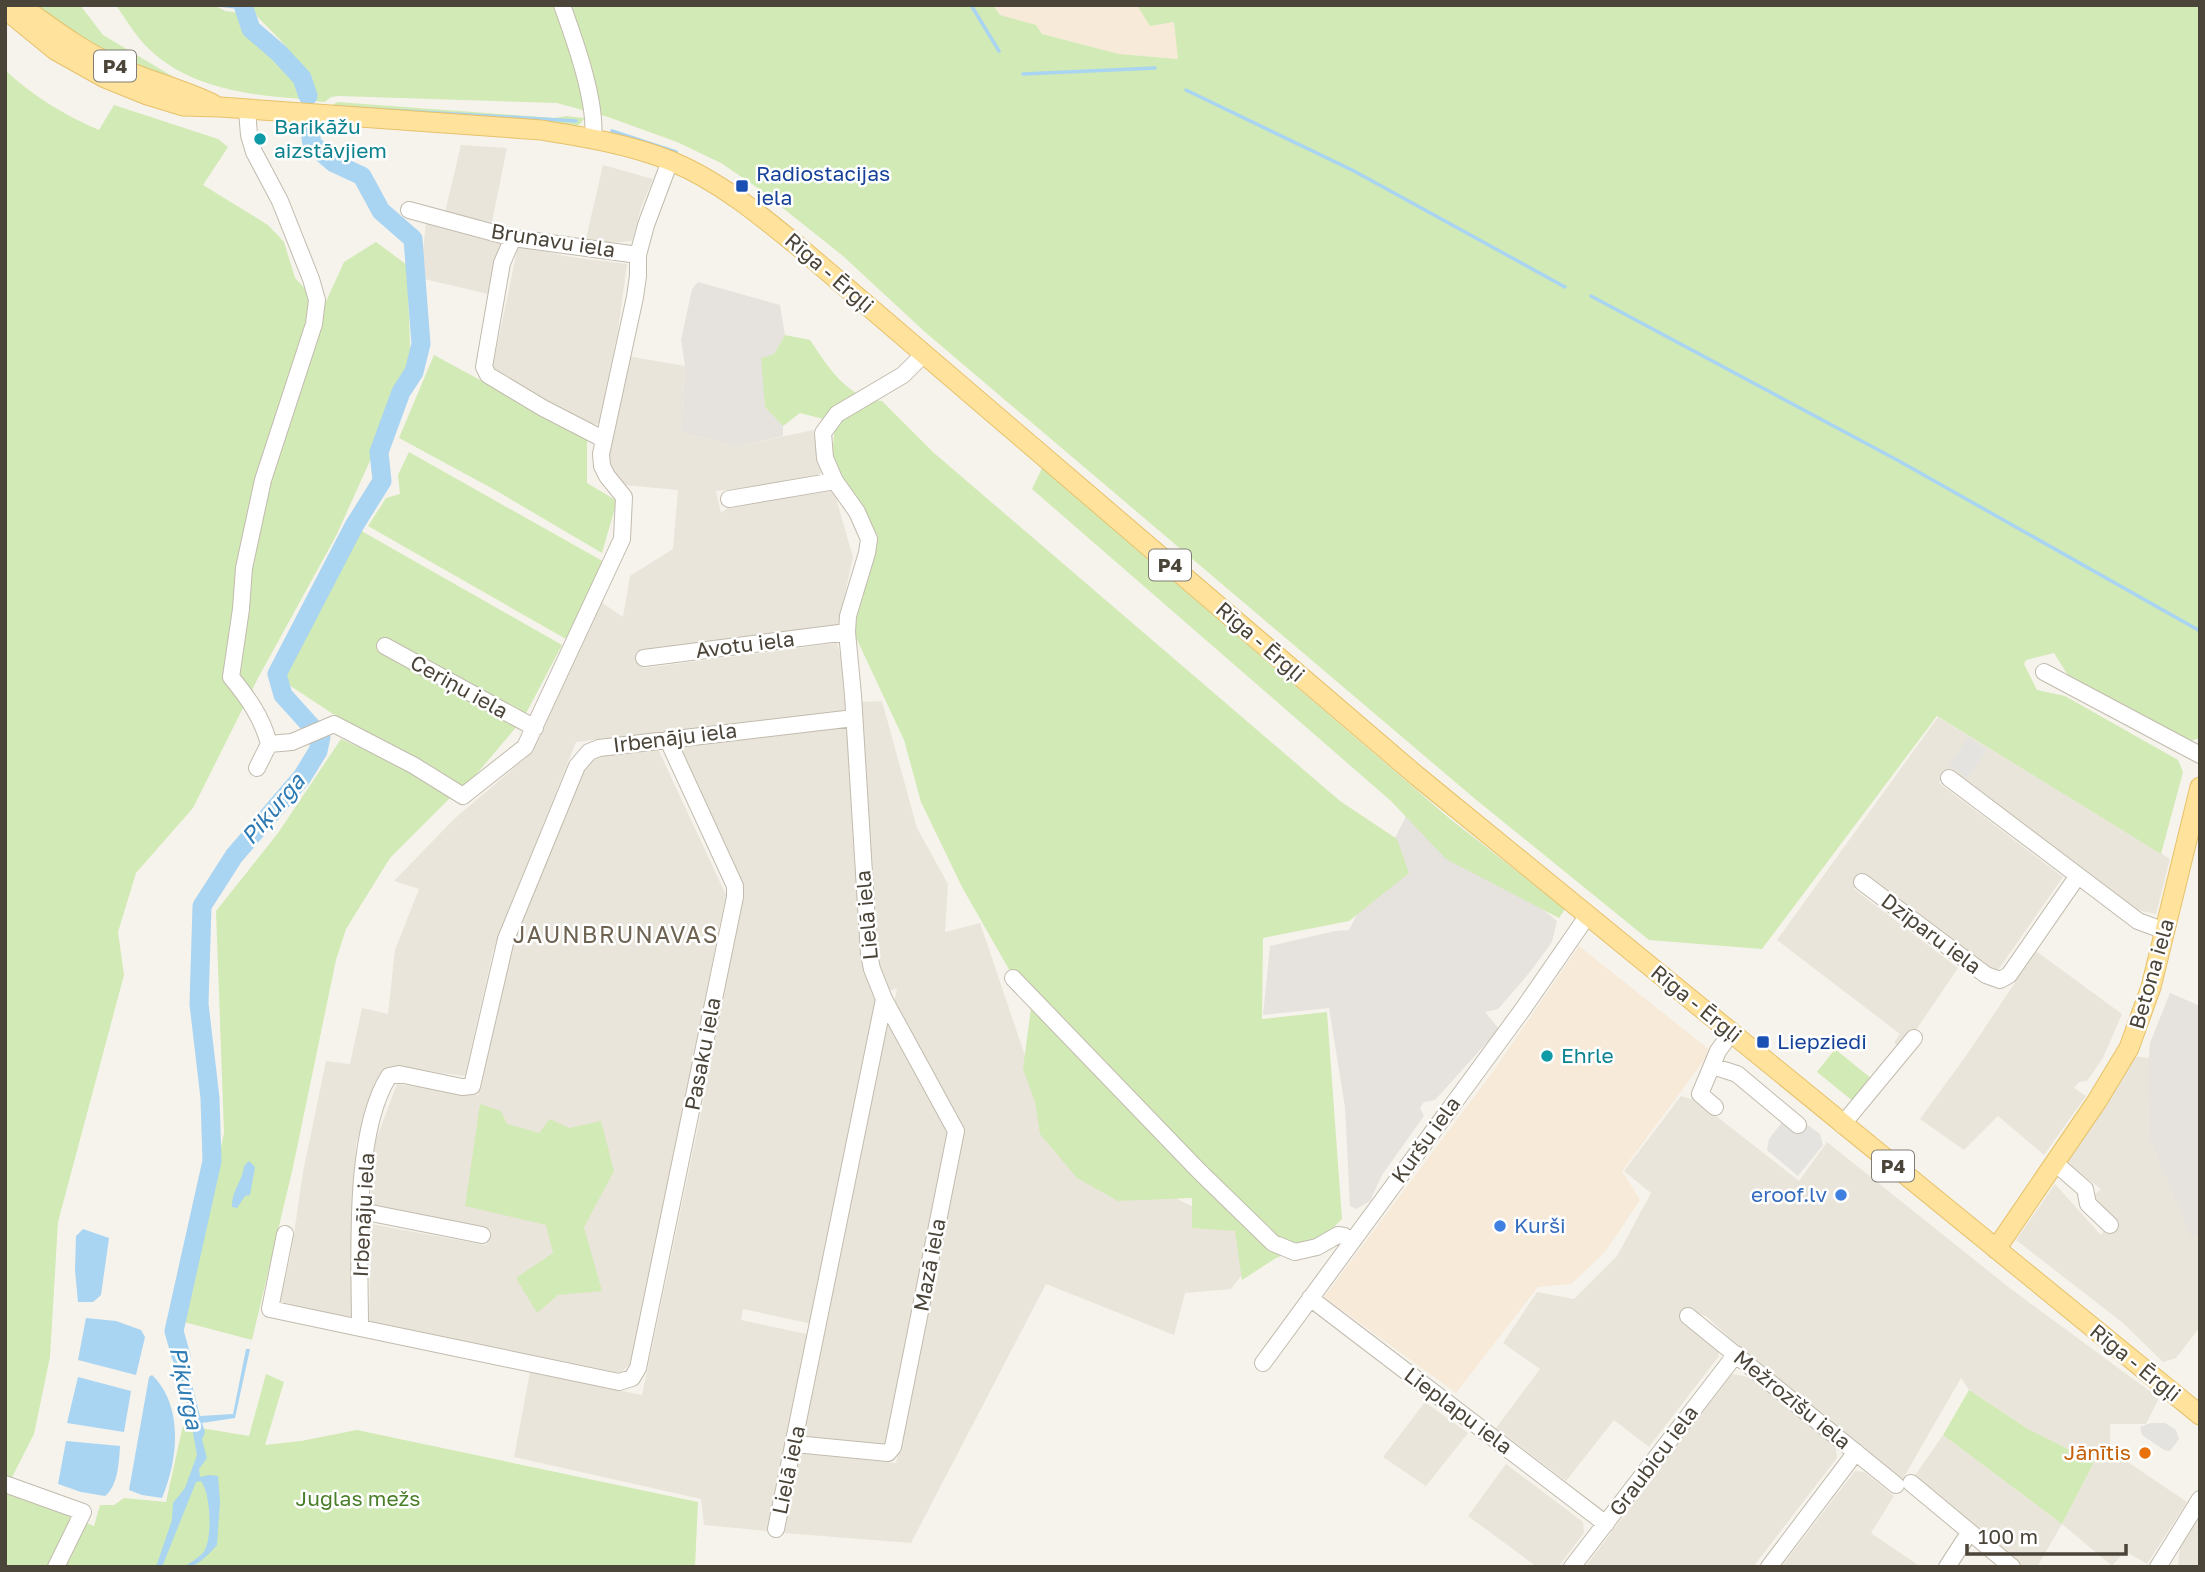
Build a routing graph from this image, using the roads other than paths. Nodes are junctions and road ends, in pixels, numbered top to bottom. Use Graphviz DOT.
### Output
graph roads {
  1 [pos="562,5"];
  2 [pos="20,6"];
  3 [pos="5,9"];
  4 [pos="5,17"];
  5 [pos="39,39"];
  6 [pos="220,107"];
  7 [pos="247,110"];
  8 [pos="593,139"];
  9 [pos="670,161"];
  10 [pos="409,210"];
  11 [pos="513,238"];
  12 [pos="638,255"];
  13 [pos="924,354"];
  14 [pos="603,439"];
  15 [pos="835,481"];
  16 [pos="729,499"];
  17 [pos="847,632"];
  18 [pos="385,646"];
  19 [pos="644,658"];
  20 [pos="2044,672"];
  21 [pos="854,718"];
  22 [pos="535,728"];
  23 [pos="670,738"];
  24 [pos="269,744"];
  25 [pos="2200,755"];
  26 [pos="257,768"];
  27 [pos="1949,778"];
  28 [pos="2200,787"];
  29 [pos="2077,877"];
  30 [pos="1862,882"];
  31 [pos="1588,915"];
  32 [pos="2165,930"];
  33 [pos="1013,978"];
  34 [pos="884,999"];
  35 [pos="1731,1033"];
  36 [pos="1914,1038"];
  37 [pos="1712,1066"];
  38 [pos="1715,1107"];
  39 [pos="1798,1125"];
  40 [pos="1842,1125"];
  41 [pos="2055,1163"];
  42 [pos="361,1211"];
  43 [pos="2110,1224"];
  44 [pos="285,1234"];
  45 [pos="482,1235"];
  46 [pos="1351,1241"];
  47 [pos="1996,1250"];
  48 [pos="1310,1298"];
  49 [pos="1688,1316"];
  50 [pos="360,1328"];
  51 [pos="1736,1354"];
  52 [pos="1263,1363"];
  53 [pos="2200,1415"];
  54 [pos="795,1444"];
  55 [pos="1856,1452"];
  56 [pos="5,1484"];
  57 [pos="2200,1499"];
  58 [pos="1606,1524"];
  59 [pos="776,1529"];
  60 [pos="1969,1533"];
  61 [pos="56,1567"];
  62 [pos="1572,1567"];
  63 [pos="1769,1567"];
  64 [pos="1947,1567"];
  65 [pos="2012,1567"];
  66 [pos="2158,1567"];
  1 -- 8 [label="street"];
  2 -- 6 [label="main road, Rīga - Ērgļi / P4"];
  3 -- 5 [label="main road, Rīga - Ērgļi / P4"];
  4 -- 5 [label="main road, P4"];
  5 -- 6 [label="main road, Rīga - Ērgļi / P4"];
  6 -- 7 [label="main road, Rīga - Ērgļi / P4"];
  7 -- 8 [label="main road, Rīga - Ērgļi / P4"];
  7 -- 24 [label="street"];
  8 -- 9 [label="main road, Rīga - Ērgļi / P4"];
  9 -- 12 [label="street, Brunavu iela"];
  9 -- 13 [label="main road, Rīga - Ērgļi / P4"];
  10 -- 11 [label="street, Brunavu iela"];
  11 -- 12 [label="street, Brunavu iela"];
  11 -- 14 [label="street"];
  12 -- 14 [label="street"];
  13 -- 15 [label="street, Lielā iela"];
  13 -- 31 [label="main road, Rīga - Ērgļi / P4"];
  14 -- 22 [label="street"];
  15 -- 16 [label="street"];
  15 -- 17 [label="street, Lielā iela"];
  17 -- 19 [label="street, Avotu iela"];
  17 -- 21 [label="street, Lielā iela"];
  18 -- 22 [label="street, Ceriņu iela"];
  20 -- 25 [label="street"];
  21 -- 23 [label="street, Irbenāju iela"];
  21 -- 34 [label="street, Lielā iela"];
  22 -- 24 [label="street"];
  23 -- 42 [label="street, Irbenāju iela"];
  23 -- 50 [label="street, Pasaku iela"];
  24 -- 26 [label="street"];
  27 -- 29 [label="street"];
  28 -- 32 [label="main road, Betona iela"];
  29 -- 30 [label="street, Dzīparu iela"];
  29 -- 32 [label="street"];
  31 -- 35 [label="main road, Rīga - Ērgļi / P4"];
  31 -- 46 [label="street, Kuršu iela"];
  32 -- 41 [label="main road, Betona iela"];
  33 -- 46 [label="street"];
  34 -- 54 [label="street, Lielā iela"];
  34 -- 54 [label="street, Mazā iela"];
  35 -- 37 [label="street"];
  35 -- 40 [label="main road, Rīga - Ērgļi / P4"];
  36 -- 40 [label="street"];
  37 -- 38 [label="street"];
  37 -- 39 [label="street"];
  40 -- 47 [label="main road, Rīga - Ērgļi / P4"];
  41 -- 43 [label="street"];
  41 -- 47 [label="main road, Betona iela"];
  42 -- 45 [label="street"];
  42 -- 50 [label="street, Irbenāju iela"];
  44 -- 50 [label="street"];
  46 -- 48 [label="street, Kuršu iela"];
  47 -- 53 [label="main road, Rīga - Ērgļi / P4"];
  48 -- 52 [label="street, Kuršu iela"];
  48 -- 58 [label="street, Lieplapu iela"];
  49 -- 51 [label="street, Mežrozīšu iela"];
  51 -- 55 [label="street, Mežrozīšu iela"];
  51 -- 58 [label="street, Graubicu iela"];
  54 -- 59 [label="street, Lielā iela"];
  55 -- 60 [label="street, Mežrozīšu iela"];
  55 -- 63 [label="street"];
  56 -- 61 [label="street"];
  57 -- 66 [label="street"];
  58 -- 62 [label="street, Graubicu iela"];
  60 -- 64 [label="street"];
  60 -- 65 [label="street, Mežrozīšu iela"];
}
